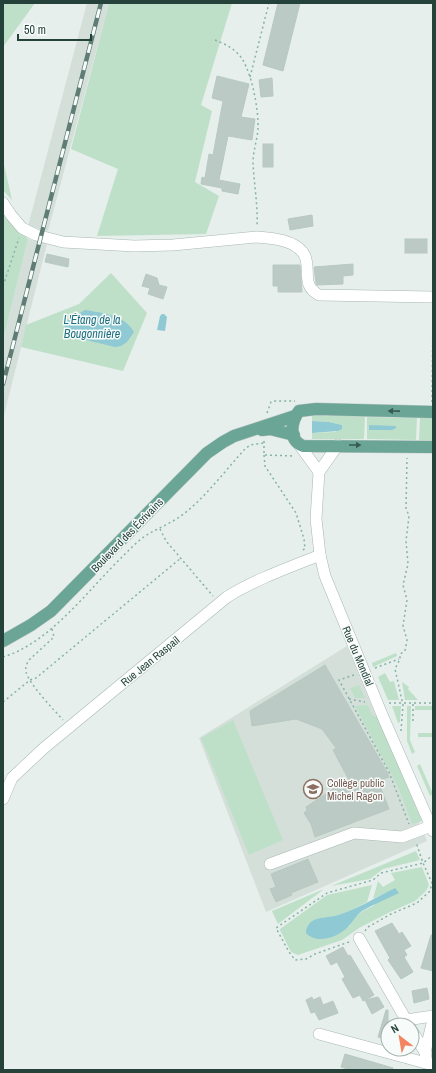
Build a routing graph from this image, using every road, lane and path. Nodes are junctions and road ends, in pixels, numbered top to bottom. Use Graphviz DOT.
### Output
graph roads {
  1 [pos="269,3"];
  2 [pos="215,40"];
  3 [pos="250,77"];
  4 [pos="3,203"];
  5 [pos="22,228"];
  6 [pos="257,237"];
  7 [pos="3,286"];
  8 [pos="433,297"];
  9 [pos="433,312"];
  10 [pos="432,408"];
  11 [pos="295,416"];
  12 [pos="251,430"];
  13 [pos="264,435"];
  14 [pos="296,439"];
  15 [pos="264,443"];
  16 [pos="338,445"];
  17 [pos="433,447"];
  18 [pos="407,454"];
  19 [pos="264,455"];
  20 [pos="299,456"];
  21 [pos="319,472"];
  22 [pos="160,528"];
  23 [pos="305,549"];
  24 [pos="320,555"];
  25 [pos="181,558"];
  26 [pos="213,596"];
  27 [pos="51,629"];
  28 [pos="3,642"];
  29 [pos="3,657"];
  30 [pos="400,659"];
  31 [pos="373,669"];
  32 [pos="30,680"];
  33 [pos="339,680"];
  34 [pos="3,702"];
  35 [pos="403,702"];
  36 [pos="387,703"];
  37 [pos="413,703"];
  38 [pos="433,703"];
  39 [pos="63,720"];
  40 [pos="413,722"];
  41 [pos="401,731"];
  42 [pos="3,799"];
  43 [pos="432,829"];
  44 [pos="413,833"];
  45 [pos="433,856"];
  46 [pos="422,863"];
  47 [pos="270,864"];
  48 [pos="359,938"];
  49 [pos="433,1016"];
  50 [pos="404,1017"];
  51 [pos="420,1019"];
  52 [pos="433,1020"];
  53 [pos="319,1034"];
  54 [pos="420,1046"];
  55 [pos="428,1060"];
  1 -- 3 [label="path"];
  2 -- 3 [label="path"];
  3 -- 6 [label="path"];
  4 -- 5 [label="street"];
  5 -- 6 [label="street"];
  5 -- 7 [label="path"];
  6 -- 8 [label="street"];
  9 -- 10 [label="path"];
  10 -- 11 [label="main road, Boulevard des Écrivains, one-way"];
  11 -- 12 [label="main road, Boulevard des Écrivains"];
  11 -- 14 [label="main road"];
  12 -- 14 [label="main road"];
  12 -- 28 [label="main road, Boulevard des Écrivains"];
  13 -- 15 [label="path"];
  14 -- 16 [label="main road"];
  14 -- 21 [label="street"];
  15 -- 19 [label="path"];
  15 -- 22 [label="path"];
  16 -- 17 [label="main road, one-way"];
  16 -- 21 [label="street"];
  18 -- 30 [label="path"];
  19 -- 20 [label="path"];
  19 -- 23 [label="path"];
  21 -- 24 [label="street, Rue du Mondial"];
  22 -- 25 [label="path"];
  22 -- 27 [label="path"];
  24 -- 42 [label="street, Rue Jean Raspail"];
  24 -- 43 [label="street, Rue du Mondial"];
  25 -- 26 [label="path"];
  25 -- 32 [label="path"];
  27 -- 29 [label="path"];
  27 -- 32 [label="path"];
  30 -- 31 [label="path"];
  30 -- 35 [label="path"];
  32 -- 34 [label="path"];
  32 -- 39 [label="path"];
  33 -- 44 [label="path"];
  35 -- 36 [label="path"];
  35 -- 37 [label="path"];
  35 -- 41 [label="path"];
  37 -- 38 [label="path"];
  37 -- 40 [label="path"];
  43 -- 44 [label="street"];
  44 -- 46 [label="path"];
  44 -- 47 [label="street"];
  45 -- 46 [label="path"];
  46 -- 48 [label="path"];
  46 -- 48 [label="path"];
  48 -- 50 [label="street"];
  49 -- 51 [label="street"];
  52 -- 55 [label="street"];
  53 -- 55 [label="street"];
  54 -- 55 [label="street"];
}
